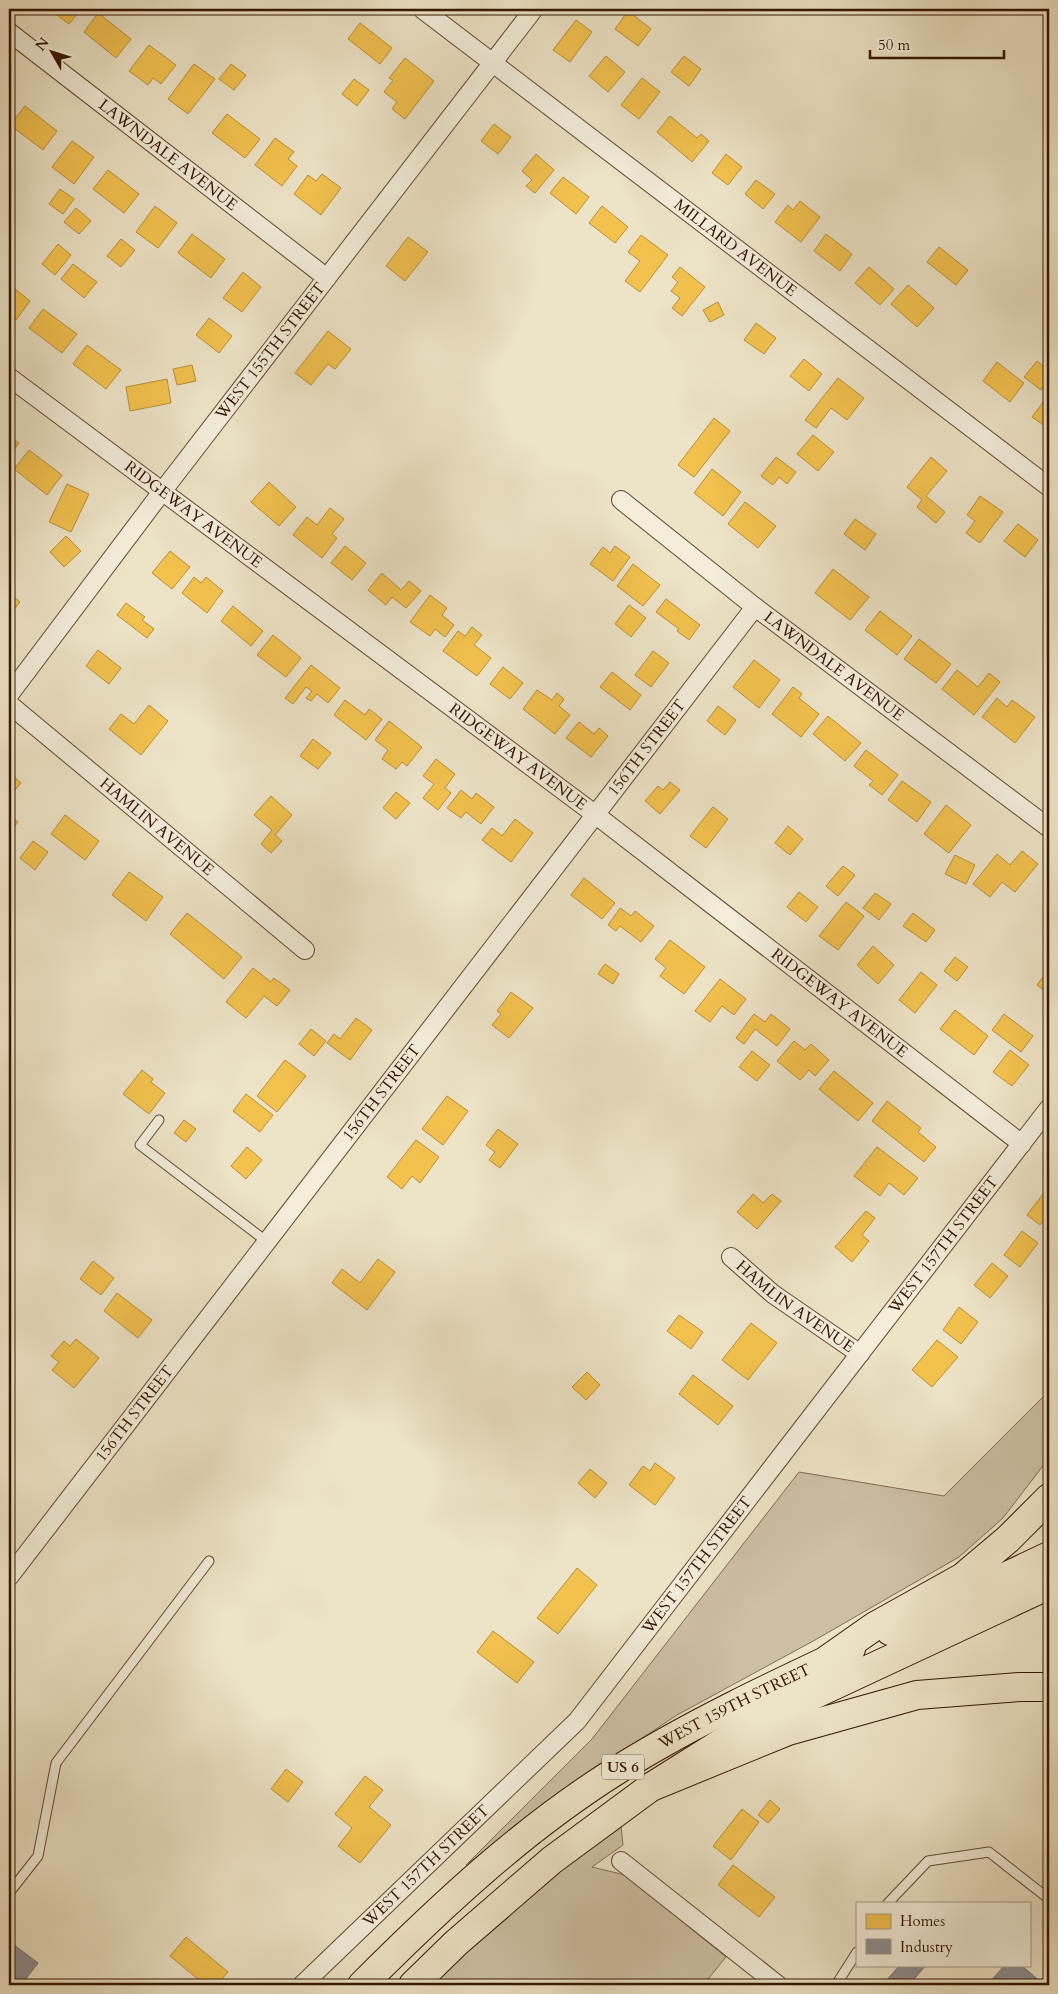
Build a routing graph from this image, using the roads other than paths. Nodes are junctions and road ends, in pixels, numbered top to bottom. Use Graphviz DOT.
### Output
graph roads {
  1 [pos="422,9"];
  2 [pos="534,9"];
  3 [pos="9,32"];
  4 [pos="493,62"];
  5 [pos="328,278"];
  6 [pos="9,377"];
  7 [pos="1049,487"];
  8 [pos="162,493"];
  9 [pos="621,500"];
  10 [pos="755,607"];
  11 [pos="9,695"];
  12 [pos="9,704"];
  13 [pos="596,815"];
  14 [pos="1049,828"];
  15 [pos="305,950"];
  16 [pos="1049,1108"];
  17 [pos="159,1120"];
  18 [pos="1022,1144"];
  19 [pos="266,1241"];
  20 [pos="731,1256"];
  21 [pos="860,1354"];
  22 [pos="1049,1498"];
  23 [pos="1049,1556"];
  24 [pos="209,1562"];
  25 [pos="9,1577"];
  26 [pos="1049,1585"];
  27 [pos="828,1659"];
  28 [pos="1049,1687"];
  29 [pos="651,1787"];
  30 [pos="621,1861"];
  31 [pos="9,1893"];
  32 [pos="1049,1899"];
  33 [pos="889,1902"];
  34 [pos="856,1954"];
  35 [pos="302,1985"];
  36 [pos="362,1985"];
  37 [pos="412,1985"];
  38 [pos="778,1985"];
  39 [pos="836,1985"];
  1 -- 4 [label="street, MILLARD AVENUE"];
  2 -- 4 [label="street, WEST 155TH STREET"];
  3 -- 5 [label="street, LAWNDALE AVENUE"];
  4 -- 5 [label="street, WEST 155TH STREET"];
  4 -- 7 [label="street, MILLARD AVENUE"];
  5 -- 8 [label="street, WEST 155TH STREET"];
  6 -- 8 [label="street, RIDGEWAY AVENUE"];
  8 -- 11 [label="street, WEST 155TH STREET"];
  8 -- 13 [label="street, RIDGEWAY AVENUE"];
  9 -- 10 [label="street, LAWNDALE AVENUE"];
  10 -- 13 [label="street, 156TH STREET"];
  10 -- 14 [label="street, LAWNDALE AVENUE"];
  12 -- 15 [label="street, HAMLIN AVENUE"];
  13 -- 18 [label="street, RIDGEWAY AVENUE"];
  13 -- 19 [label="street, 156TH STREET"];
  16 -- 18 [label="street, WEST 157TH STREET"];
  17 -- 19 [label="lane"];
  18 -- 21 [label="street, WEST 157TH STREET"];
  19 -- 25 [label="street, 156TH STREET"];
  20 -- 21 [label="street, HAMLIN AVENUE"];
  21 -- 35 [label="street, WEST 157TH STREET"];
  22 -- 27 [label="main road"];
  23 -- 27 [label="main road, WEST 159TH STREET / US 6"];
  24 -- 31 [label="lane"];
  26 -- 29 [label="main road, WEST 159TH STREET / US 6"];
  27 -- 36 [label="main road, WEST 159TH STREET / US 6"];
  28 -- 29 [label="main road"];
  29 -- 37 [label="main road, WEST 159TH STREET / US 6"];
  30 -- 38 [label="street"];
  32 -- 33 [label="lane"];
  34 -- 39 [label="lane"];
}
